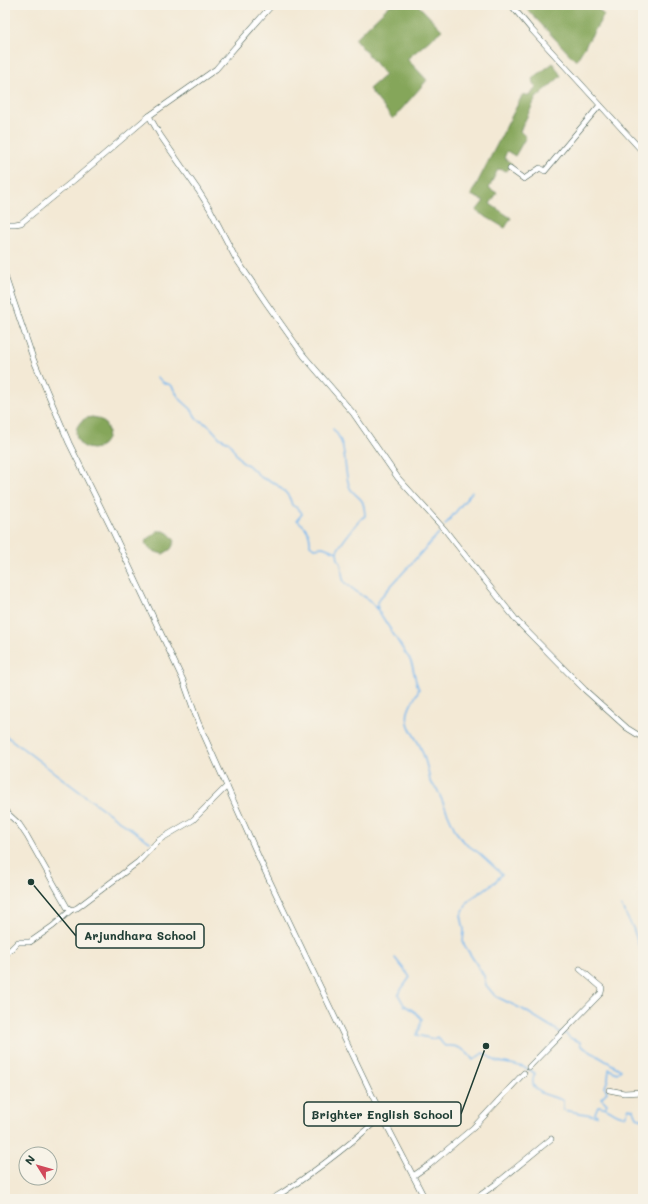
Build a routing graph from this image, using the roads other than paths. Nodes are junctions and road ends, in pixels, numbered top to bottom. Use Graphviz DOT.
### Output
graph roads {
  1 [pos="272,5"];
  2 [pos="511,5"];
  3 [pos="600,105"];
  4 [pos="149,116"];
  5 [pos="643,152"];
  6 [pos="510,169"];
  7 [pos="5,224"];
  8 [pos="5,276"];
  9 [pos="643,738"];
  10 [pos="227,786"];
  11 [pos="5,811"];
  12 [pos="71,910"];
  13 [pos="5,955"];
  14 [pos="580,969"];
  15 [pos="529,1067"];
  16 [pos="524,1074"];
  17 [pos="608,1090"];
  18 [pos="643,1092"];
  19 [pos="382,1116"];
  20 [pos="551,1139"];
  21 [pos="413,1176"];
  22 [pos="272,1199"];
  23 [pos="425,1199"];
  24 [pos="476,1199"];
  1 -- 4 [label="street"];
  2 -- 3 [label="street"];
  3 -- 5 [label="street"];
  3 -- 6 [label="street"];
  4 -- 7 [label="street"];
  4 -- 9 [label="street"];
  8 -- 10 [label="street"];
  10 -- 12 [label="street"];
  10 -- 19 [label="street"];
  11 -- 12 [label="street"];
  12 -- 13 [label="street"];
  14 -- 15 [label="street"];
  16 -- 21 [label="street"];
  17 -- 18 [label="street"];
  19 -- 21 [label="street"];
  19 -- 22 [label="street"];
  20 -- 24 [label="street"];
  21 -- 23 [label="street"];
}
